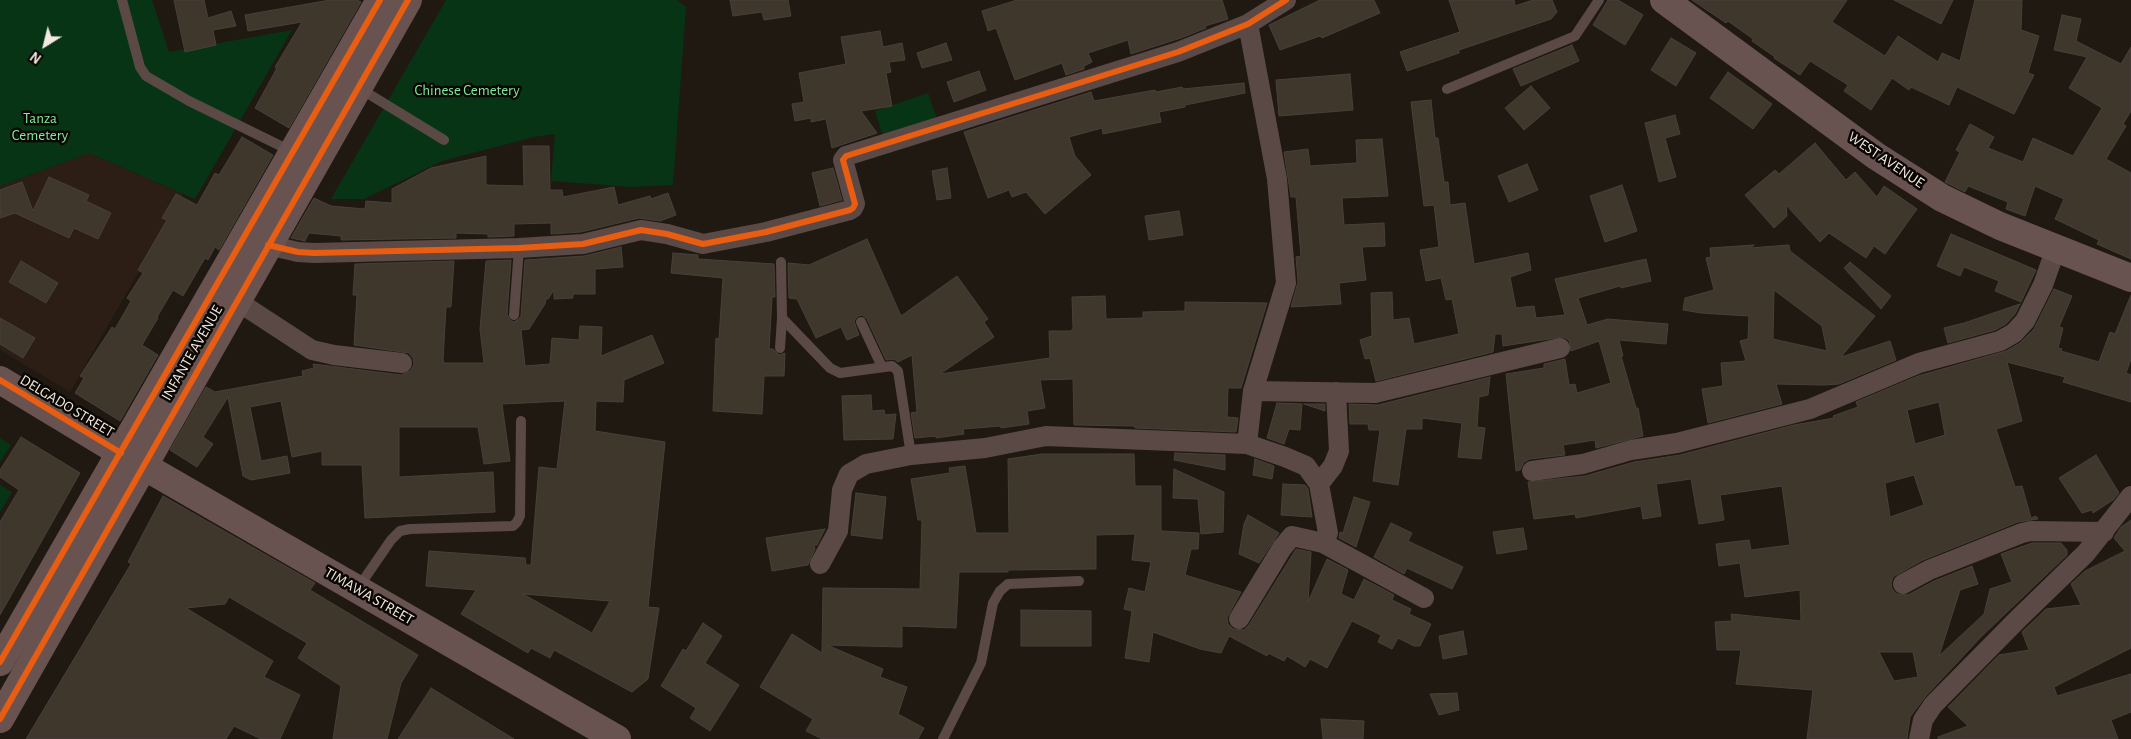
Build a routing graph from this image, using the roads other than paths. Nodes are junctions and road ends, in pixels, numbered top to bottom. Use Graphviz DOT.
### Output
graph roads {
  1 [pos="122,0"];
  2 [pos="380,0"];
  3 [pos="408,0"];
  4 [pos="1286,0"];
  5 [pos="1598,0"];
  6 [pos="1664,0"];
  7 [pos="1248,24"];
  8 [pos="358,88"];
  9 [pos="1447,89"];
  10 [pos="444,140"];
  11 [pos="292,151"];
  12 [pos="268,244"];
  13 [pos="519,248"];
  14 [pos="2056,248"];
  15 [pos="782,262"];
  16 [pos="2131,278"];
  17 [pos="236,301"];
  18 [pos="514,315"];
  19 [pos="782,318"];
  20 [pos="861,322"];
  21 [pos="780,348"];
  22 [pos="1560,348"];
  23 [pos="402,363"];
  24 [pos="882,367"];
  25 [pos="0,380"];
  26 [pos="1252,391"];
  27 [pos="1336,392"];
  28 [pos="521,421"];
  29 [pos="1247,444"];
  30 [pos="911,454"];
  31 [pos="132,459"];
  32 [pos="1532,472"];
  33 [pos="1319,484"];
  34 [pos="2131,496"];
  35 [pos="2104,532"];
  36 [pos="1323,543"];
  37 [pos="81,549"];
  38 [pos="820,564"];
  39 [pos="1079,581"];
  40 [pos="1903,584"];
  41 [pos="357,589"];
  42 [pos="1424,598"];
  43 [pos="1238,619"];
  44 [pos="0,662"];
  45 [pos="0,719"];
  46 [pos="618,739"];
  47 [pos="943,739"];
  48 [pos="1919,739"];
  1 -- 11 [label="lane"];
  2 -- 11 [label="main road, INFANTE AVENUE"];
  3 -- 8 [label="main road, INFANTE AVENUE"];
  4 -- 7 [label="street"];
  5 -- 9 [label="lane"];
  6 -- 14 [label="main road, WEST AVENUE"];
  7 -- 13 [label="street"];
  7 -- 26 [label="street"];
  8 -- 10 [label="lane"];
  8 -- 12 [label="main road, INFANTE AVENUE"];
  11 -- 31 [label="main road, INFANTE AVENUE"];
  12 -- 13 [label="street"];
  12 -- 17 [label="main road, INFANTE AVENUE"];
  13 -- 18 [label="lane"];
  14 -- 16 [label="main road, WEST AVENUE"];
  14 -- 32 [label="street"];
  15 -- 19 [label="lane"];
  17 -- 23 [label="street"];
  17 -- 31 [label="main road, INFANTE AVENUE"];
  19 -- 21 [label="lane"];
  19 -- 24 [label="lane"];
  20 -- 24 [label="lane"];
  22 -- 27 [label="street"];
  24 -- 30 [label="lane"];
  25 -- 31 [label="main road, DELGADO STREET"];
  26 -- 27 [label="street"];
  26 -- 29 [label="street"];
  27 -- 33 [label="street"];
  28 -- 41 [label="lane"];
  29 -- 30 [label="street"];
  29 -- 33 [label="street"];
  30 -- 38 [label="street"];
  31 -- 37 [label="main road, INFANTE AVENUE"];
  31 -- 41 [label="main road, TIMAWA STREET"];
  33 -- 36 [label="street"];
  34 -- 35 [label="street"];
  35 -- 40 [label="street"];
  35 -- 48 [label="street"];
  36 -- 42 [label="street"];
  36 -- 43 [label="street"];
  37 -- 44 [label="main road, INFANTE AVENUE"];
  37 -- 45 [label="main road, INFANTE AVENUE"];
  39 -- 47 [label="lane"];
  41 -- 46 [label="main road, TIMAWA STREET"];
}
